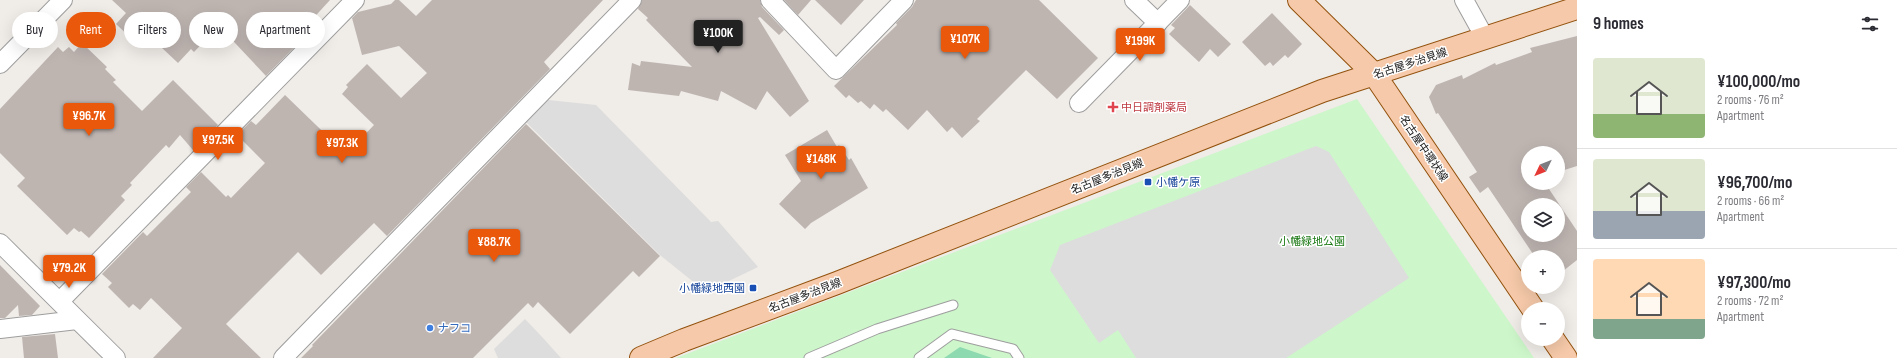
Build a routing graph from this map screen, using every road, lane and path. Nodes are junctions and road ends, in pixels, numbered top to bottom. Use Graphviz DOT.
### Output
graph roads {
  1 [pos="63,0"];
  2 [pos="355,0"];
  3 [pos="632,0"];
  4 [pos="770,0"];
  5 [pos="904,0"];
  6 [pos="1134,0"];
  7 [pos="1180,0"];
  8 [pos="1299,0"];
  9 [pos="1464,0"];
  10 [pos="1577,8"];
  11 [pos="1158,23"];
  12 [pos="1484,38"];
  13 [pos="0,64"];
  14 [pos="1374,74"];
  15 [pos="1079,103"];
  16 [pos="0,243"];
  17 [pos="60,301"];
  18 [pos="1528,302"];
  19 [pos="953,305"];
  20 [pos="77,320"];
  21 [pos="0,329"];
  22 [pos="1558,346"];
  23 [pos="116,358"];
  24 [pos="283,358"];
  25 [pos="641,358"];
  26 [pos="809,358"];
  27 [pos="919,358"];
  28 [pos="1019,358"];
  29 [pos="1566,358"];
  1 -- 13 [label="street"];
  2 -- 17 [label="street"];
  3 -- 24 [label="street"];
  4 -- 5 [label="street"];
  6 -- 11 [label="street"];
  7 -- 11 [label="street"];
  8 -- 14 [label="main road, 名古屋中環状線"];
  9 -- 12 [label="street"];
  10 -- 12 [label="main road, 名古屋多治見線"];
  11 -- 15 [label="street"];
  12 -- 14 [label="main road, 名古屋多治見線"];
  14 -- 18 [label="main road, 名古屋中環状線"];
  14 -- 25 [label="main road, 名古屋多治見線"];
  16 -- 17 [label="street"];
  17 -- 20 [label="street"];
  19 -- 26 [label="lane"];
  20 -- 21 [label="street"];
  20 -- 23 [label="street"];
  22 -- 29 [label="main road"];
  27 -- 28 [label="lane"];
}
